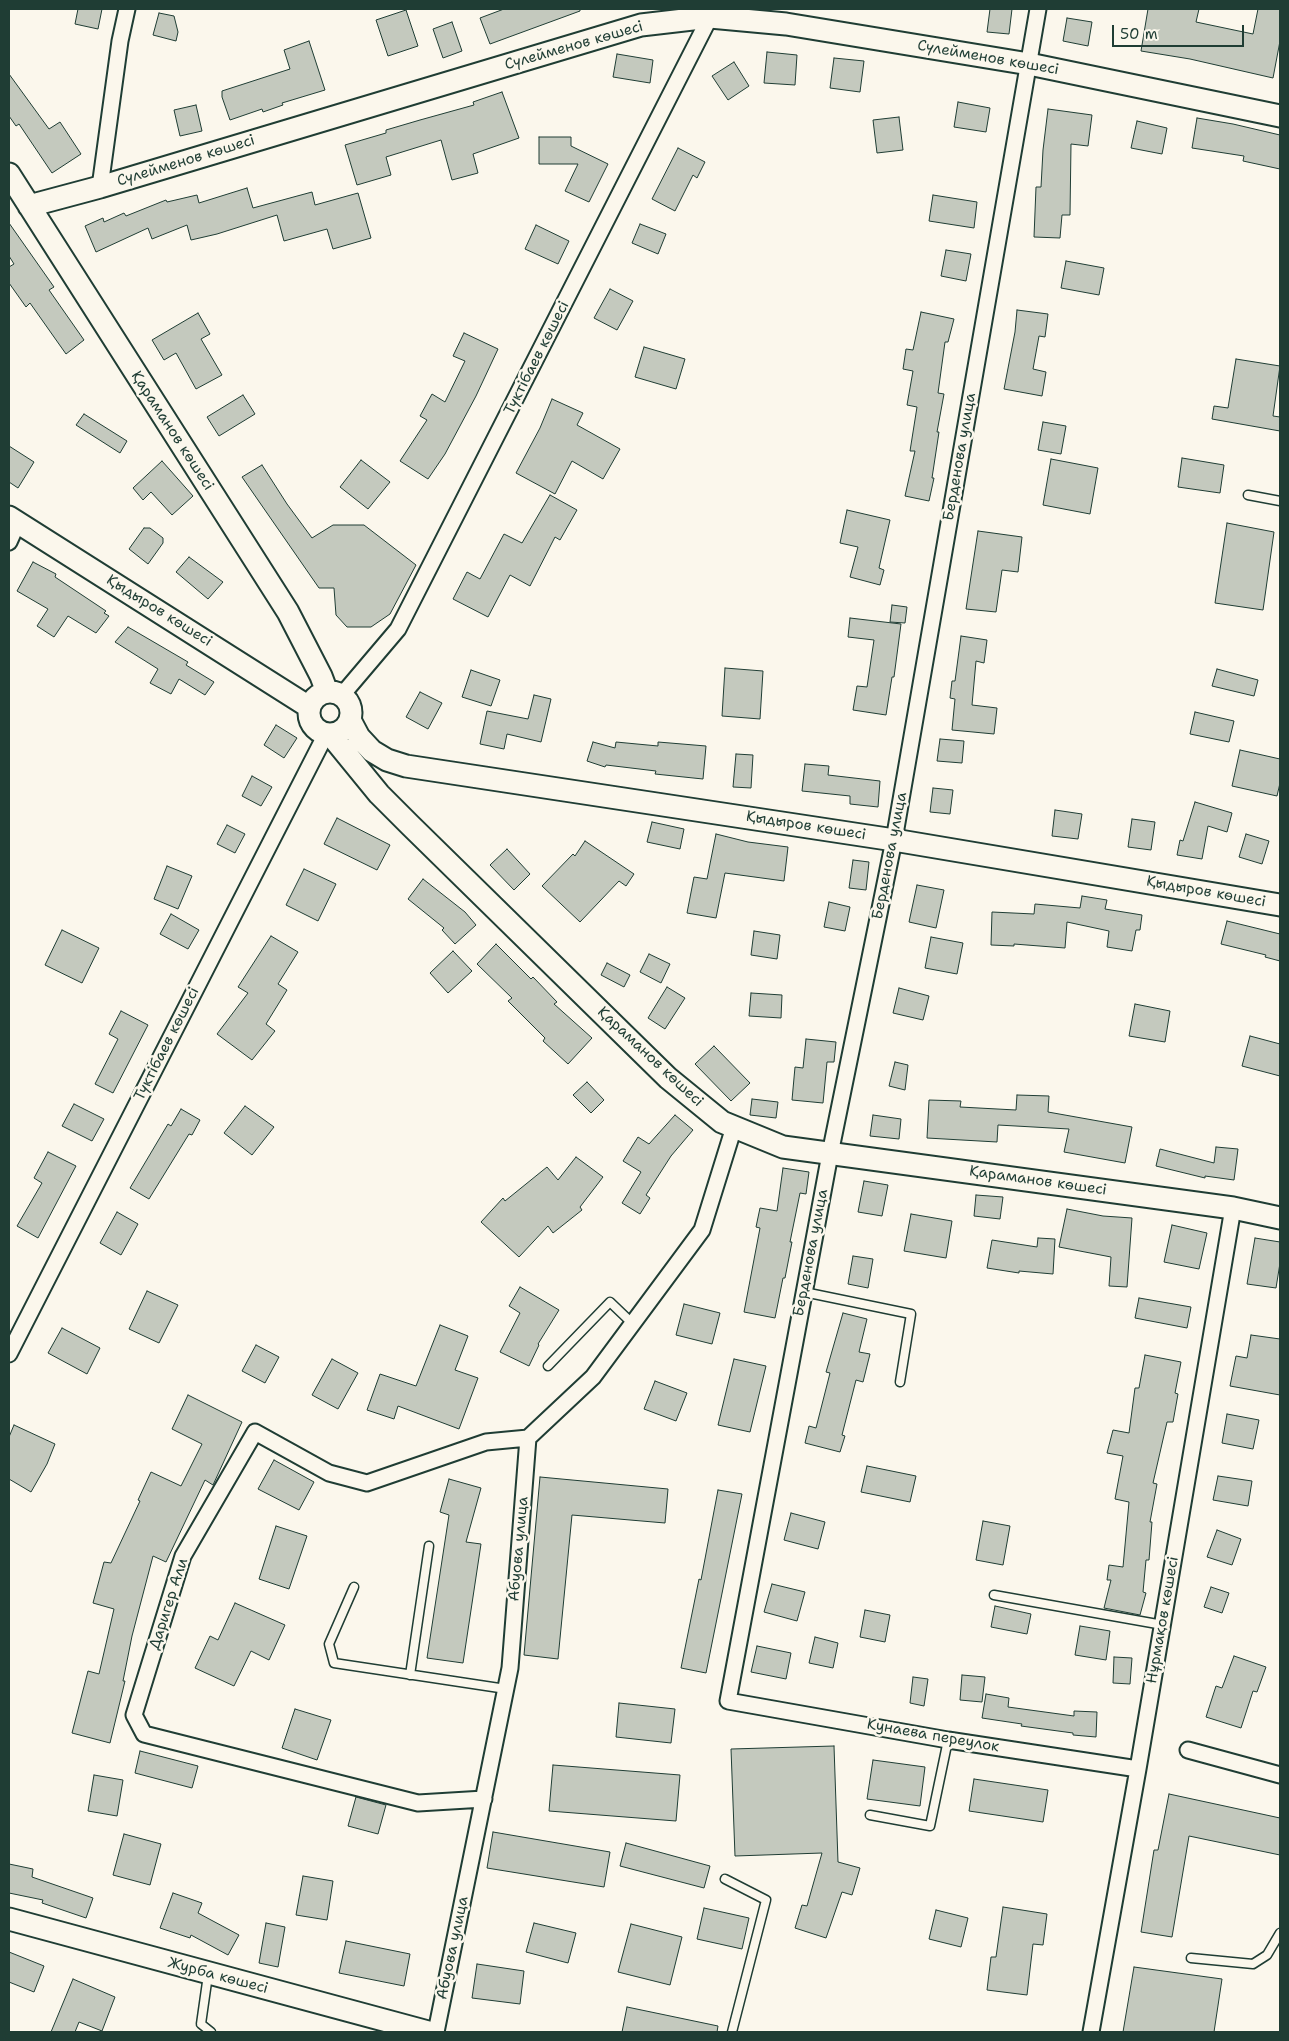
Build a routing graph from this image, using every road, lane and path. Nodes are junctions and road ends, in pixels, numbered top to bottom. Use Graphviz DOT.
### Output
graph roads {
  1 [pos="127,9"];
  2 [pos="1038,9"];
  3 [pos="712,13"];
  4 [pos="1029,64"];
  5 [pos="1280,116"];
  6 [pos="10,181"];
  7 [pos="100,187"];
  8 [pos="29,206"];
  9 [pos="1248,496"];
  10 [pos="1280,501"];
  11 [pos="14,520"];
  12 [pos="9,542"];
  13 [pos="334,693"];
  14 [pos="309,707"];
  15 [pos="350,720"];
  16 [pos="328,734"];
  17 [pos="406,766"];
  18 [pos="379,794"];
  19 [pos="894,840"];
  20 [pos="1280,905"];
  21 [pos="734,1127"];
  22 [pos="830,1154"];
  23 [pos="1233,1208"];
  24 [pos="1280,1218"];
  25 [pos="804,1292"];
  26 [pos="633,1324"];
  27 [pos="11,1344"];
  28 [pos="548,1366"];
  29 [pos="900,1382"];
  30 [pos="528,1438"];
  31 [pos="429,1546"];
  32 [pos="354,1587"];
  33 [pos="994,1595"];
  34 [pos="1162,1625"];
  35 [pos="410,1675"];
  36 [pos="506,1689"];
  37 [pos="728,1700"];
  38 [pos="948,1740"];
  39 [pos="1188,1750"];
  40 [pos="1138,1768"];
  41 [pos="1280,1775"];
  42 [pos="484,1799"];
  43 [pos="870,1815"];
  44 [pos="726,1878"];
  45 [pos="9,1920"];
  46 [pos="1280,1933"];
  47 [pos="1191,1958"];
  48 [pos="208,1973"];
  49 [pos="211,2032"];
  50 [pos="428,2032"];
  51 [pos="436,2032"];
  52 [pos="732,2032"];
  53 [pos="1091,2032"];
  1 -- 7 [label="street"];
  2 -- 4 [label="street, Берденова улица"];
  3 -- 4 [label="street, Сүлейменов көшесі"];
  3 -- 7 [label="street, Сүлейменов көшесі"];
  3 -- 13 [label="street, Түктібаев көшесі"];
  4 -- 5 [label="street, Сүлейменов көшесі"];
  4 -- 19 [label="street, Берденова улица"];
  6 -- 8 [label="street, Қараманов көшесі"];
  7 -- 8 [label="street, Сүлейменов көшесі"];
  8 -- 13 [label="street, Қараманов көшесі"];
  9 -- 10 [label="lane"];
  11 -- 12 [label="street"];
  11 -- 14 [label="street, Қыдыров көшесі"];
  13 -- 14 [label="street"];
  13 -- 15 [label="street"];
  14 -- 16 [label="street"];
  15 -- 16 [label="street"];
  15 -- 17 [label="street, Қыдыров көшесі"];
  16 -- 18 [label="street, Қараманов көшесі"];
  16 -- 27 [label="street, Түктібаев көшесі"];
  17 -- 18 [label="street"];
  17 -- 19 [label="street, Қыдыров көшесі"];
  18 -- 21 [label="street, Қараманов көшесі"];
  19 -- 20 [label="street, Қыдыров көшесі"];
  19 -- 22 [label="street, Берденова улица"];
  21 -- 22 [label="street, Қараманов көшесі"];
  21 -- 26 [label="street"];
  22 -- 23 [label="street, Қараманов көшесі"];
  22 -- 25 [label="street, Берденова улица"];
  23 -- 24 [label="street, Қараманов көшесі"];
  23 -- 34 [label="street, Нұрмақов көшесі"];
  25 -- 29 [label="lane"];
  25 -- 37 [label="street, Берденова улица"];
  26 -- 28 [label="lane"];
  26 -- 30 [label="street"];
  30 -- 36 [label="street, Абуова улица"];
  30 -- 42 [label="street, Даригер Али"];
  31 -- 35 [label="lane"];
  32 -- 35 [label="lane"];
  33 -- 34 [label="lane"];
  34 -- 40 [label="street, Нұрмақов көшесі"];
  35 -- 36 [label="lane"];
  36 -- 42 [label="street, Абуова улица"];
  37 -- 38 [label="street, Кунаева переулок"];
  38 -- 40 [label="street, Кунаева переулок"];
  38 -- 43 [label="lane"];
  39 -- 41 [label="street"];
  40 -- 53 [label="street, Нұрмақов көшесі"];
  42 -- 51 [label="street, Абуова улица"];
  44 -- 52 [label="lane"];
  45 -- 48 [label="street, Журба көшесі"];
  46 -- 47 [label="lane"];
  48 -- 49 [label="lane"];
  48 -- 50 [label="street, Журба көшесі"];
}
